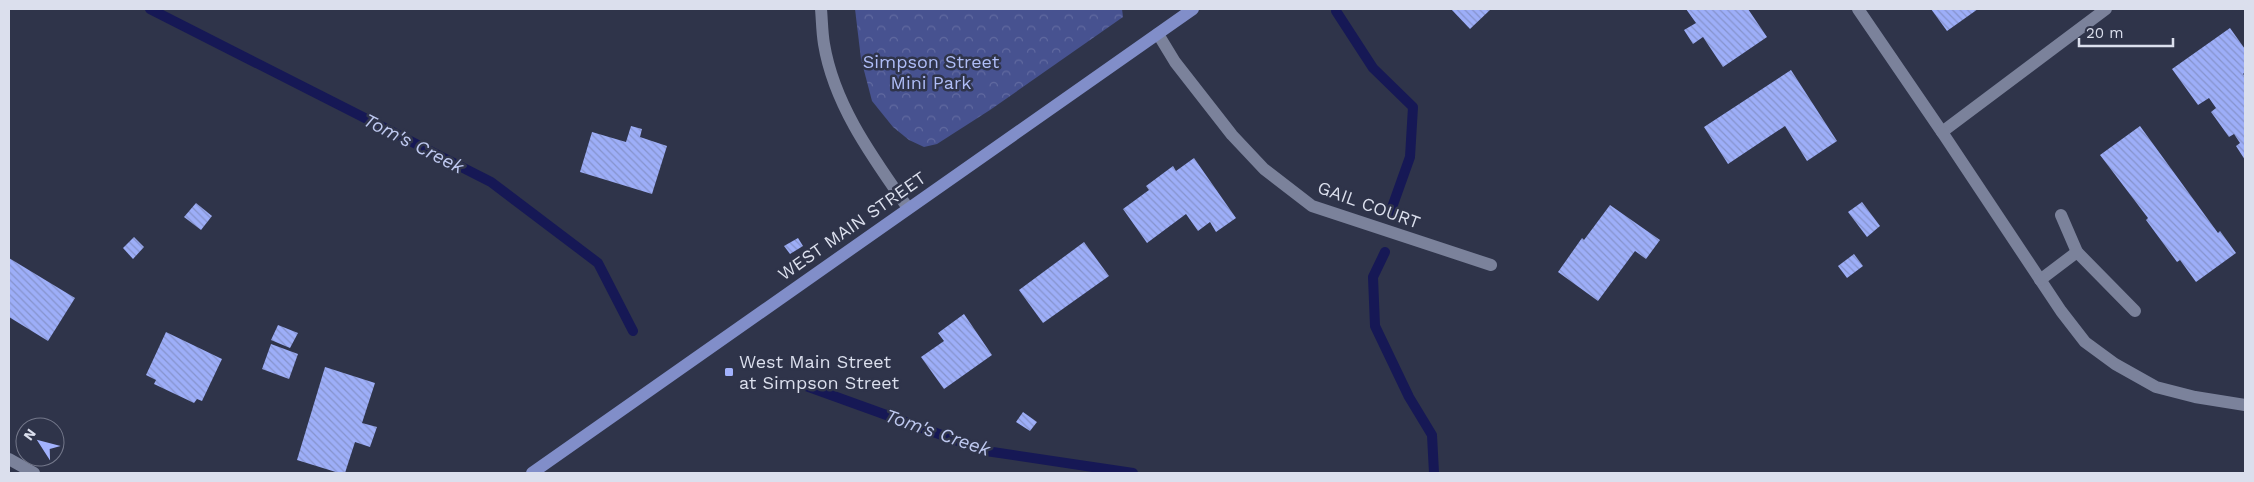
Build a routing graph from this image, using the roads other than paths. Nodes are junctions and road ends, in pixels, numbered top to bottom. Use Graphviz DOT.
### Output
graph roads {
  1 [pos="821,9"];
  2 [pos="1193,9"];
  3 [pos="1858,9"];
  4 [pos="2106,9"];
  5 [pos="1158,34"];
  6 [pos="1942,132"];
  7 [pos="908,208"];
  8 [pos="2061,215"];
  9 [pos="2077,252"];
  10 [pos="1491,264"];
  11 [pos="2040,280"];
  12 [pos="2135,311"];
  13 [pos="2245,406"];
  14 [pos="9,459"];
  15 [pos="34,473"];
  16 [pos="532,473"];
  1 -- 7 [label="street"];
  2 -- 5 [label="main road, WEST MAIN STREET"];
  3 -- 6 [label="street"];
  4 -- 6 [label="street"];
  5 -- 7 [label="main road, WEST MAIN STREET"];
  5 -- 10 [label="street, GAIL COURT"];
  6 -- 11 [label="street"];
  7 -- 16 [label="main road, WEST MAIN STREET"];
  8 -- 9 [label="street"];
  9 -- 11 [label="street"];
  9 -- 12 [label="street"];
  11 -- 13 [label="street"];
  14 -- 15 [label="street"];
}
